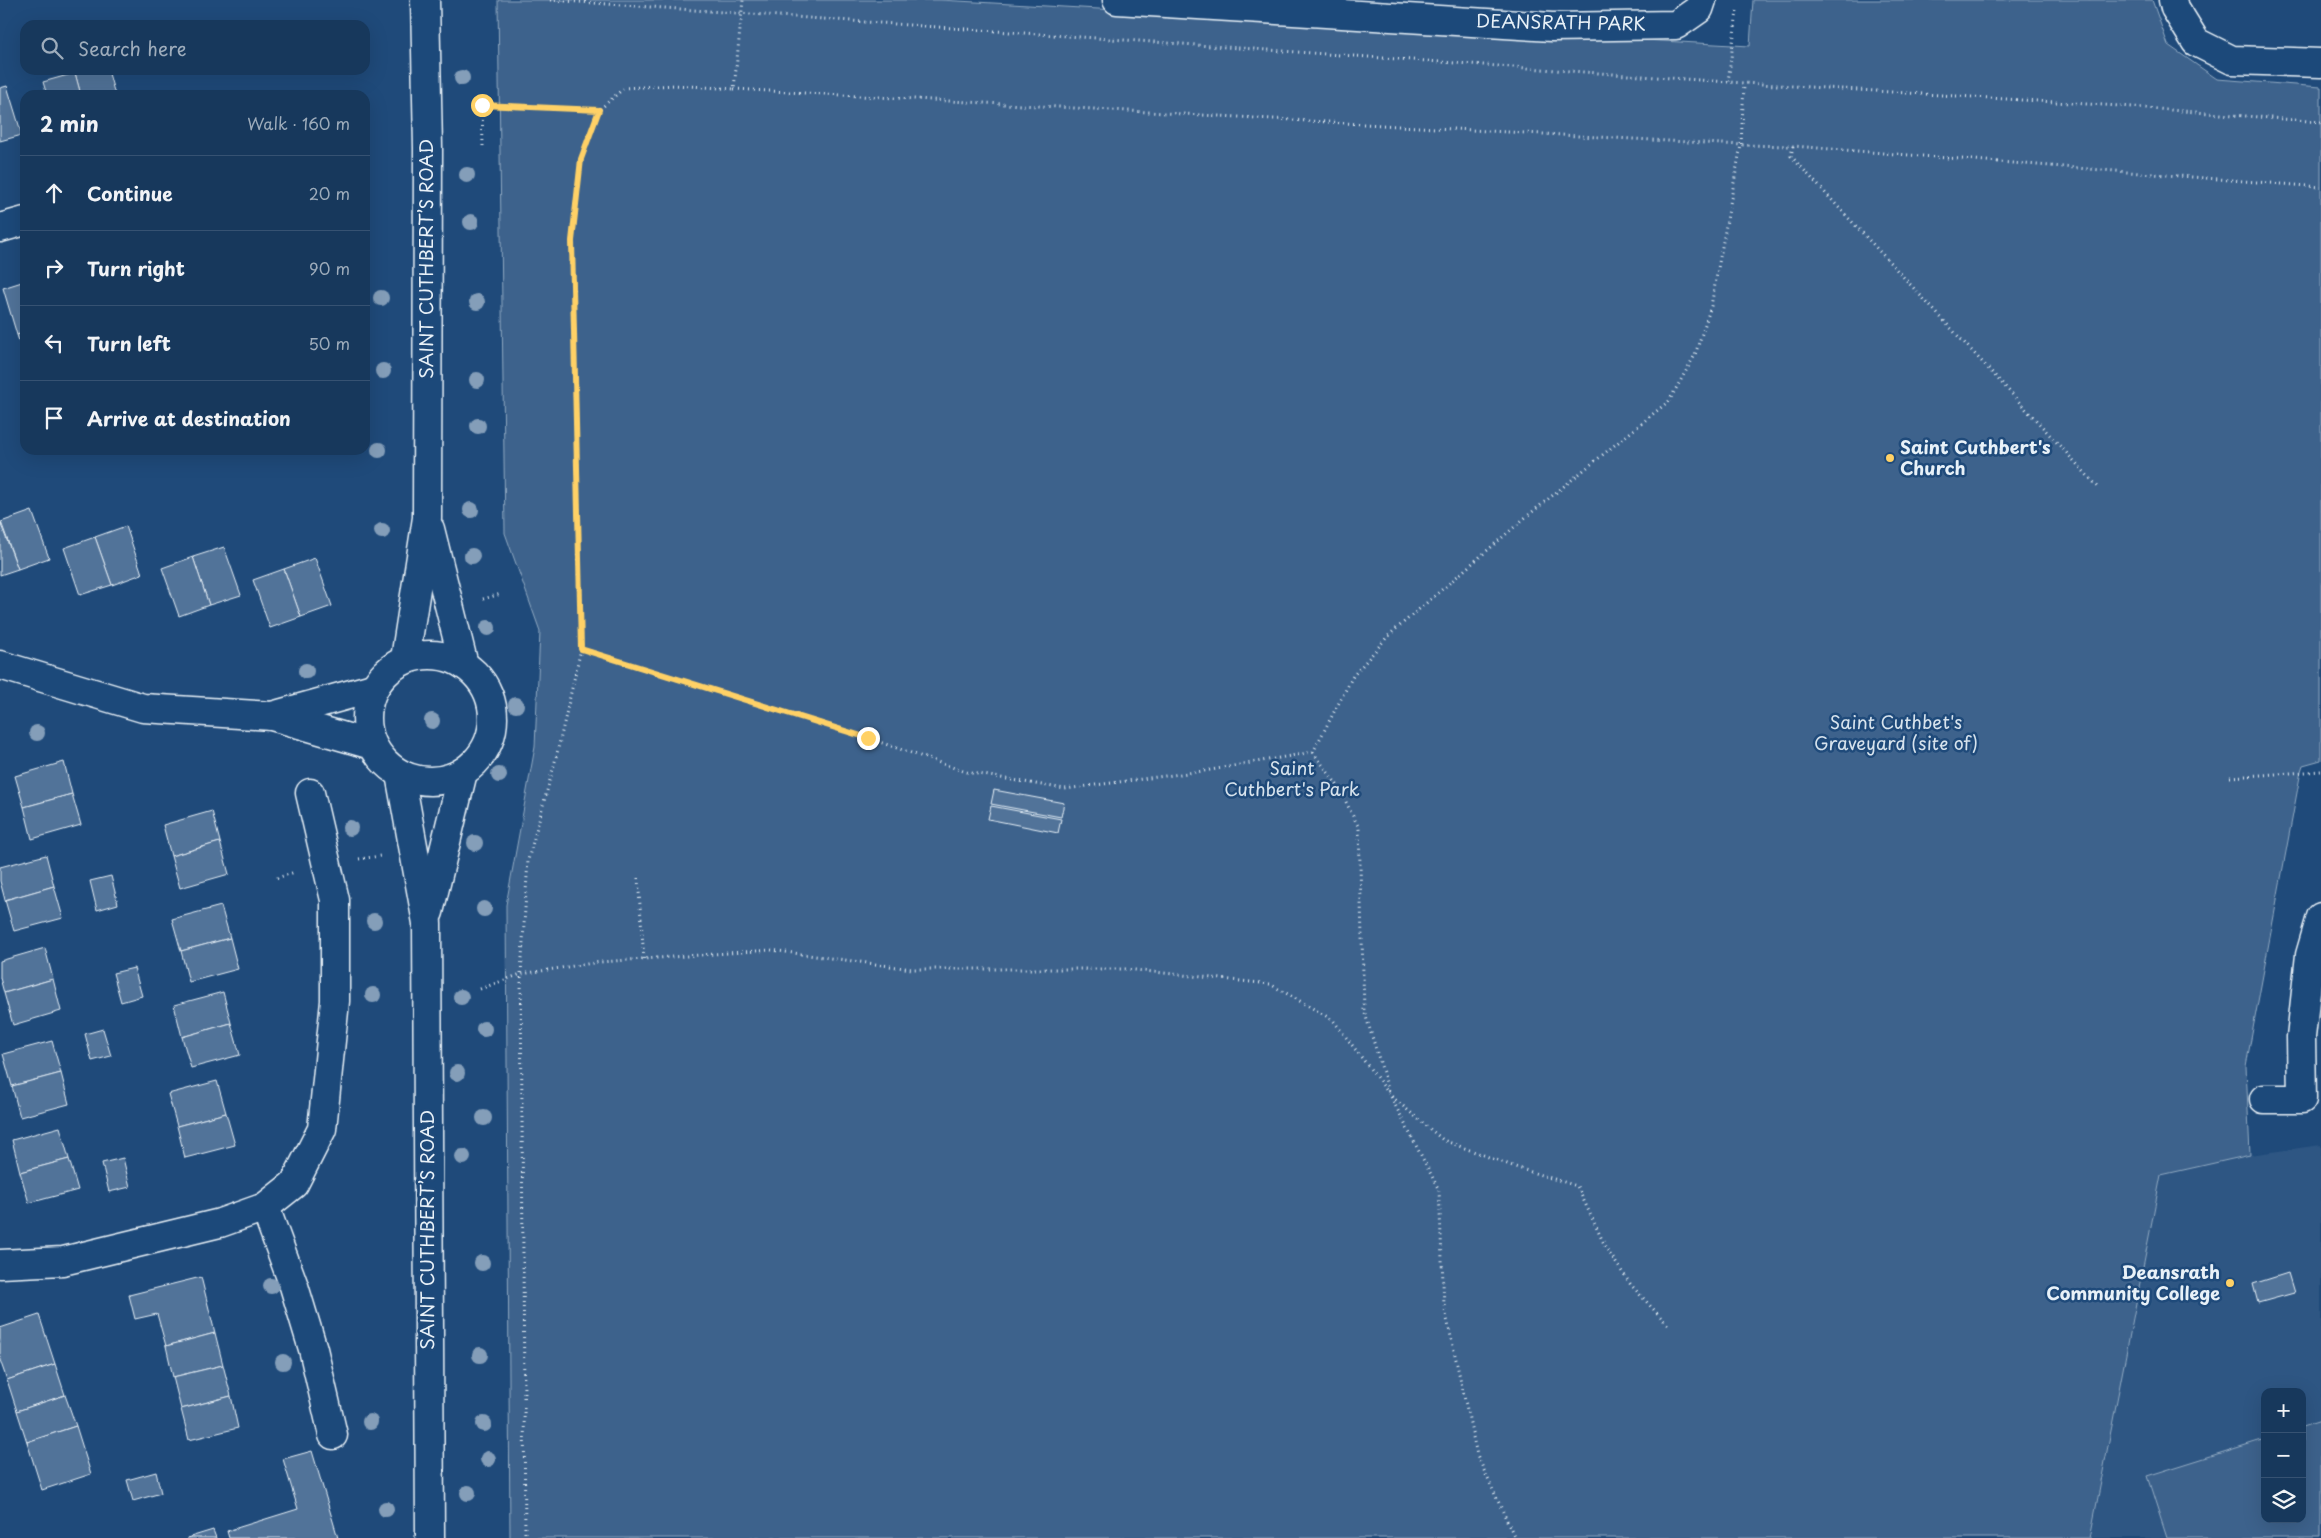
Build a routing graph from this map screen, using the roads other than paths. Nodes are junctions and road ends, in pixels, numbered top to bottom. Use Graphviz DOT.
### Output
graph roads {
  1 [pos="425,0"];
  2 [pos="1117,0"];
  3 [pos="1702,0"];
  4 [pos="2174,4"];
  5 [pos="2321,63"];
  6 [pos="20,222"];
  7 [pos="0,228"];
  8 [pos="427,518"];
  9 [pos="405,659"];
  10 [pos="464,665"];
  11 [pos="1,670"];
  12 [pos="373,688"];
  13 [pos="272,716"];
  14 [pos="372,745"];
  15 [pos="463,772"];
  16 [pos="400,774"];
  17 [pos="310,793"];
  18 [pos="2321,917"];
  19 [pos="426,923"];
  20 [pos="2264,1099"];
  21 [pos="265,1207"];
  22 [pos="0,1264"];
  23 [pos="333,1435"];
  24 [pos="430,1538"];
  1 -- 8 [label="street, SAINT CUTHBERT’S ROAD"];
  2 -- 3 [label="street, DEANSRATH PARK"];
  4 -- 5 [label="street"];
  6 -- 7 [label="street"];
  8 -- 9 [label="street, SAINT CUTHBERT’S ROAD"];
  8 -- 10 [label="street, SAINT CUTHBERT’S ROAD"];
  9 -- 10 [label="street"];
  9 -- 12 [label="street"];
  10 -- 15 [label="street"];
  11 -- 13 [label="street"];
  12 -- 13 [label="street"];
  12 -- 14 [label="street"];
  13 -- 14 [label="street"];
  14 -- 16 [label="street"];
  15 -- 16 [label="street"];
  15 -- 19 [label="street, SAINT CUTHBERT’S ROAD"];
  16 -- 19 [label="street, SAINT CUTHBERT’S ROAD"];
  17 -- 21 [label="street"];
  18 -- 20 [label="street"];
  19 -- 24 [label="street, SAINT CUTHBERT’S ROAD"];
  21 -- 22 [label="street"];
  21 -- 23 [label="street"];
}
